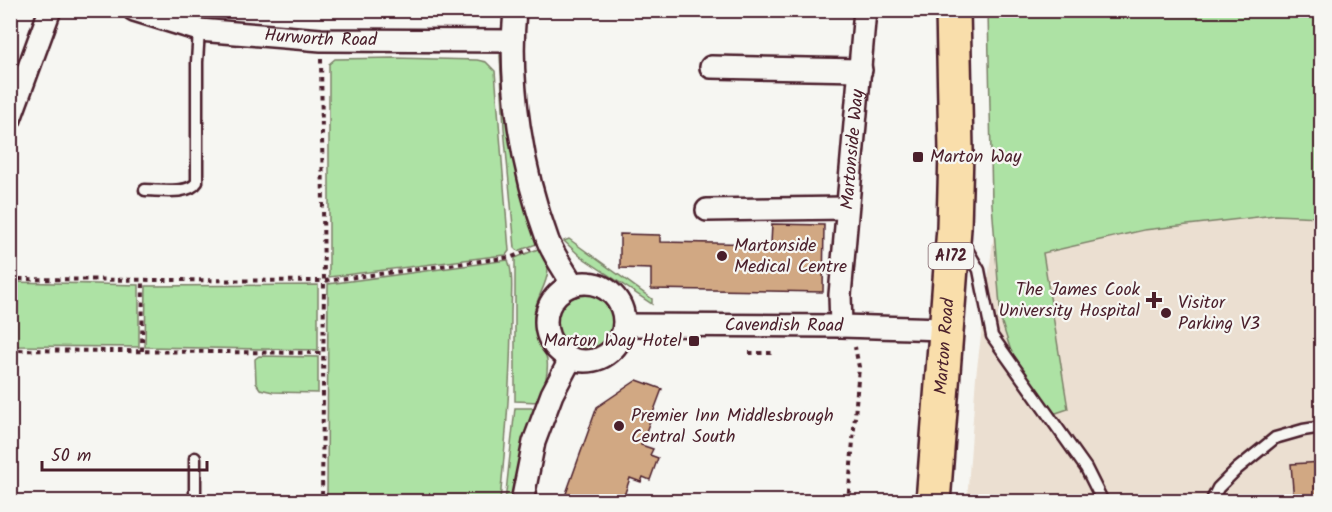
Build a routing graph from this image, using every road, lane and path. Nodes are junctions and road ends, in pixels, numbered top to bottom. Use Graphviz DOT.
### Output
graph roads {
  1 [pos="50,10"];
  2 [pos="134,10"];
  3 [pos="515,10"];
  4 [pos="865,10"];
  5 [pos="953,10"];
  6 [pos="199,30"];
  7 [pos="321,40"];
  8 [pos="512,41"];
  9 [pos="711,67"];
  10 [pos="861,70"];
  11 [pos="10,118"];
  12 [pos="145,190"];
  13 [pos="847,208"];
  14 [pos="708,210"];
  15 [pos="954,228"];
  16 [pos="549,242"];
  17 [pos="10,279"];
  18 [pos="143,280"];
  19 [pos="324,281"];
  20 [pos="573,285"];
  21 [pos="624,325"];
  22 [pos="841,326"];
  23 [pos="945,329"];
  24 [pos="10,350"];
  25 [pos="142,351"];
  26 [pos="749,353"];
  27 [pos="777,353"];
  28 [pos="323,354"];
  29 [pos="570,358"];
  30 [pos="1322,427"];
  31 [pos="195,458"];
  32 [pos="195,501"];
  33 [pos="322,501"];
  34 [pos="522,501"];
  35 [pos="848,501"];
  36 [pos="933,501"];
  37 [pos="1103,501"];
  38 [pos="1211,501"];
  1 -- 11 [label="street"];
  2 -- 6 [label="street, Hurworth Road"];
  3 -- 8 [label="street"];
  4 -- 10 [label="street, Martonside Way"];
  5 -- 15 [label="main road, Marton Road / A172"];
  6 -- 7 [label="street, Hurworth Road"];
  6 -- 12 [label="lane"];
  7 -- 8 [label="street, Hurworth Road"];
  7 -- 19 [label="path"];
  8 -- 16 [label="street"];
  9 -- 10 [label="street"];
  10 -- 13 [label="street, Martonside Way"];
  13 -- 14 [label="street"];
  13 -- 22 [label="street, Martonside Way"];
  15 -- 23 [label="main road, Marton Road / A172"];
  15 -- 37 [label="lane"];
  16 -- 19 [label="path"];
  16 -- 20 [label="street"];
  17 -- 18 [label="path"];
  18 -- 19 [label="path"];
  18 -- 25 [label="path"];
  19 -- 28 [label="path"];
  20 -- 21 [label="street"];
  20 -- 29 [label="street"];
  21 -- 22 [label="street, Cavendish Road"];
  21 -- 29 [label="street"];
  22 -- 23 [label="street, Cavendish Road"];
  22 -- 35 [label="path"];
  23 -- 36 [label="main road, Marton Road / A172"];
  24 -- 25 [label="path"];
  25 -- 28 [label="path"];
  26 -- 27 [label="path"];
  28 -- 33 [label="path"];
  29 -- 34 [label="street"];
  30 -- 38 [label="lane"];
  31 -- 32 [label="lane"];
}
